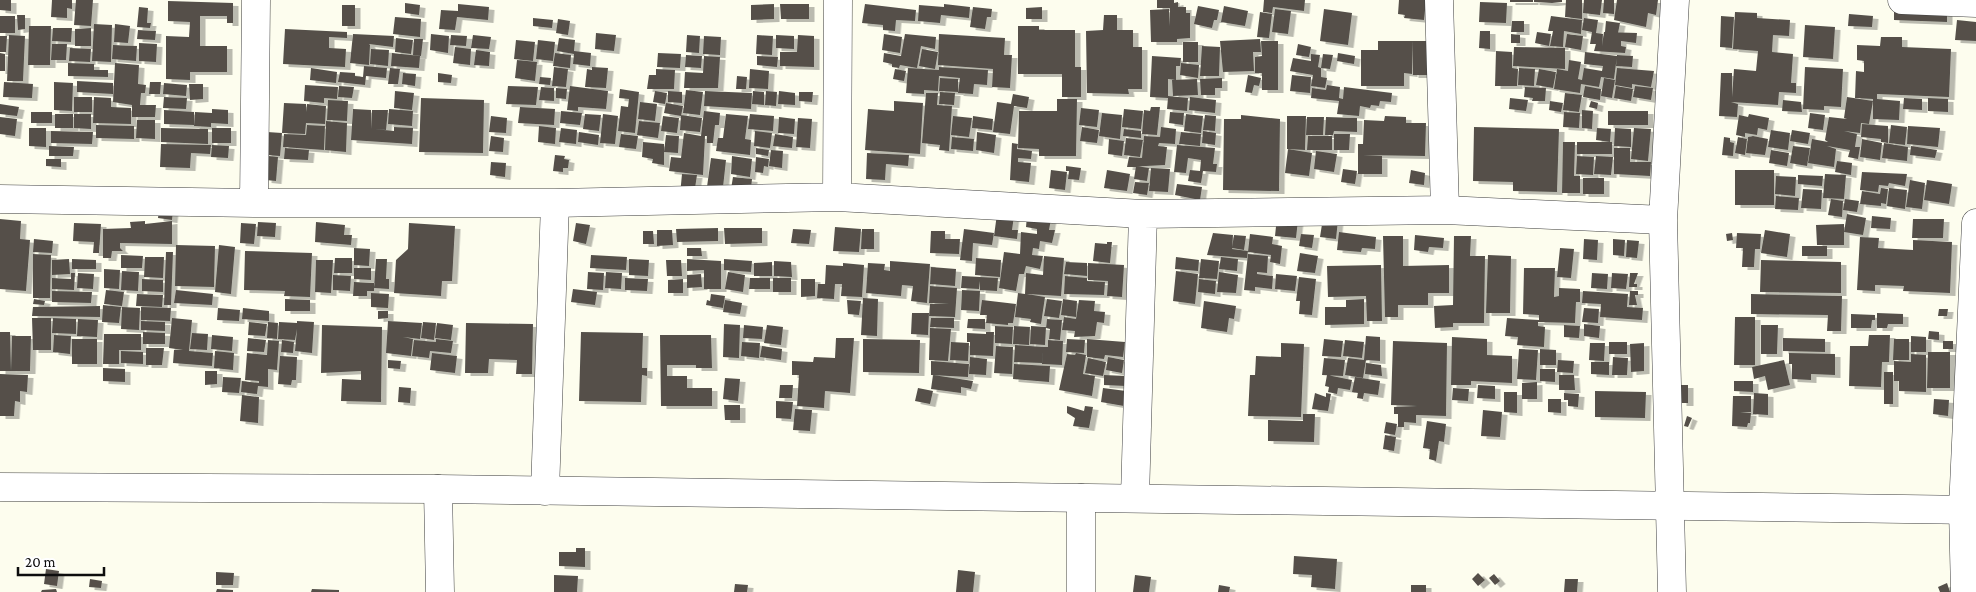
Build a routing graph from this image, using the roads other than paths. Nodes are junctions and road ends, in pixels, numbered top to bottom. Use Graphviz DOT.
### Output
graph roads {
  1 [pos="256,0"];
  2 [pos="838,0"];
  3 [pos="1439,0"];
  4 [pos="1675,0"];
  5 [pos="1902,0"];
  6 [pos="1976,2"];
  7 [pos="837,197"];
  8 [pos="0,199"];
  9 [pos="254,203"];
  10 [pos="555,203"];
  11 [pos="1445,210"];
  12 [pos="1142,214"];
  13 [pos="1663,220"];
  14 [pos="1976,223"];
  15 [pos="0,487"];
  16 [pos="438,489"];
  17 [pos="545,491"];
  18 [pos="1081,498"];
  19 [pos="1135,498"];
  20 [pos="1670,505"];
  21 [pos="1970,510"];
  22 [pos="440,592"];
  23 [pos="1081,592"];
  24 [pos="1672,592"];
  25 [pos="1965,592"];
  1 -- 9 [label="street"];
  2 -- 7 [label="street"];
  3 -- 11 [label="street"];
  4 -- 13 [label="street"];
  5 -- 6 [label="street"];
  7 -- 10 [label="street"];
  7 -- 12 [label="street"];
  8 -- 9 [label="street"];
  9 -- 10 [label="street"];
  10 -- 17 [label="street"];
  11 -- 12 [label="street"];
  11 -- 13 [label="street"];
  12 -- 19 [label="street"];
  13 -- 20 [label="street"];
  14 -- 21 [label="street"];
  15 -- 16 [label="street"];
  16 -- 17 [label="street"];
  16 -- 22 [label="street"];
  17 -- 18 [label="street"];
  18 -- 19 [label="street"];
  18 -- 23 [label="street"];
  19 -- 20 [label="street"];
  20 -- 21 [label="street"];
  20 -- 24 [label="street"];
  21 -- 25 [label="street"];
}
